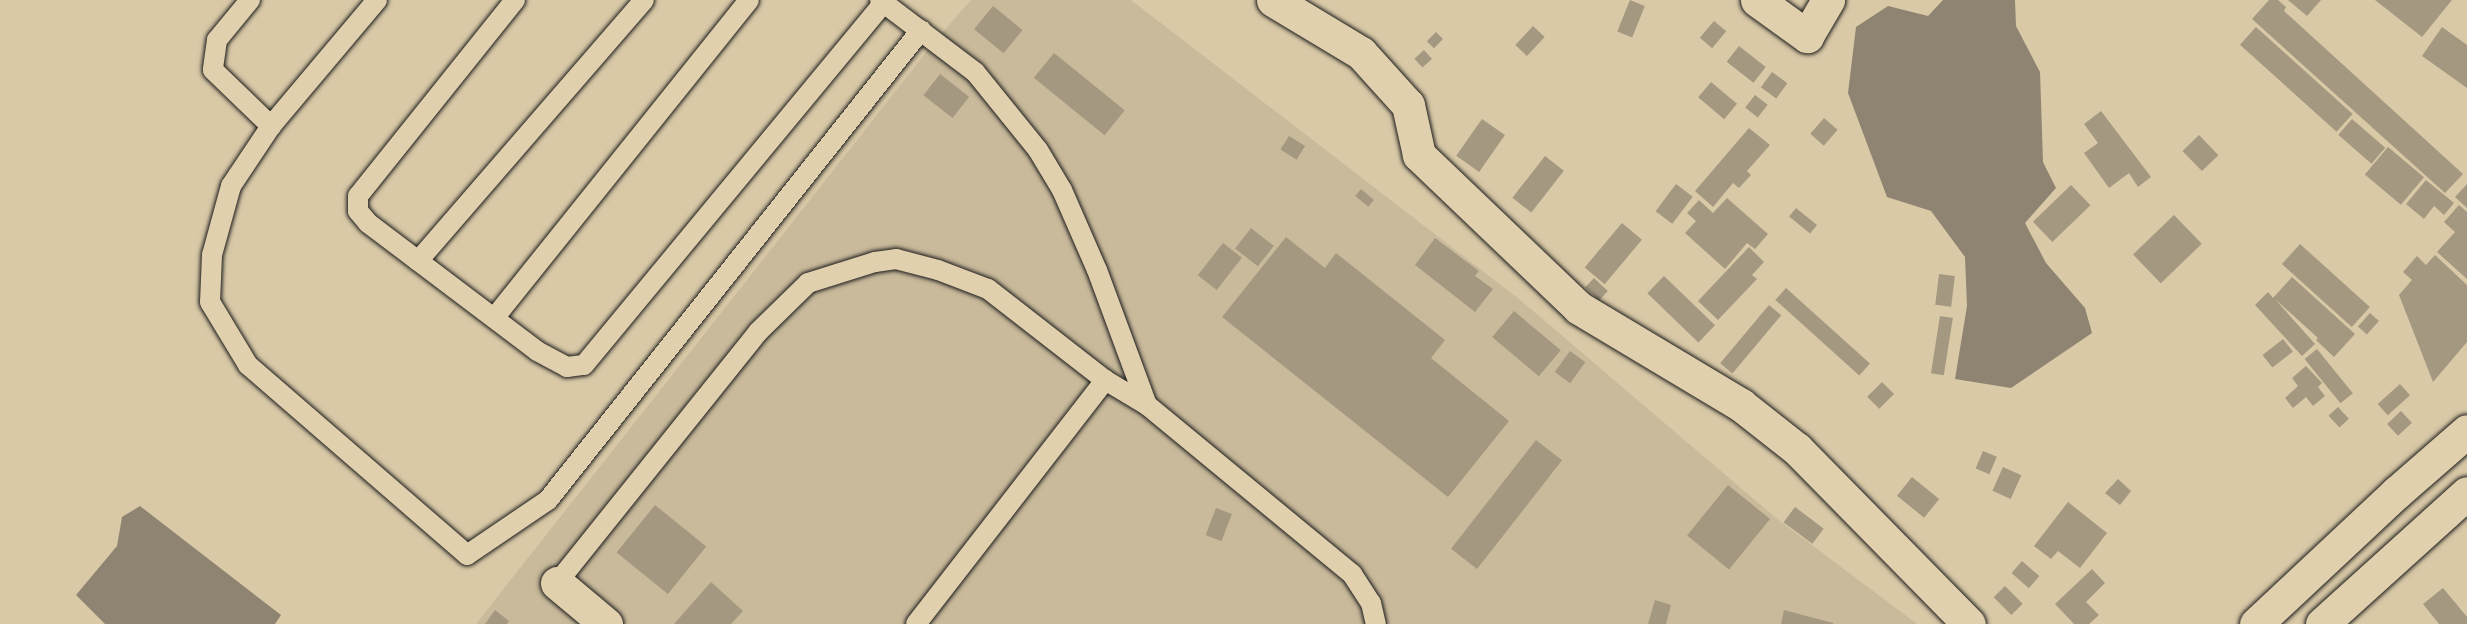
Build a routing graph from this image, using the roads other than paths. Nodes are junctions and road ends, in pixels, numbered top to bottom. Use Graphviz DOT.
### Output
graph roads {
  1 [pos="250,0"];
  2 [pos="377,0"];
  3 [pos="515,0"];
  4 [pos="644,0"];
  5 [pos="748,0"];
  6 [pos="1273,0"];
  7 [pos="1758,0"];
  8 [pos="1828,0"];
  9 [pos="882,1"];
  10 [pos="921,30"];
  11 [pos="271,126"];
  12 [pos="418,261"];
  13 [pos="495,317"];
  14 [pos="1105,380"];
  15 [pos="1147,405"];
  16 [pos="2467,431"];
  17 [pos="2467,493"];
  18 [pos="557,583"];
  19 [pos="606,624"];
  20 [pos="916,624"];
  21 [pos="1376,624"];
  22 [pos="1969,624"];
  23 [pos="2256,624"];
  24 [pos="2322,624"];
  1 -- 11 [label="lane"];
  2 -- 11 [label="lane"];
  3 -- 12 [label="lane"];
  4 -- 12 [label="lane"];
  5 -- 13 [label="lane"];
  6 -- 22 [label="main road"];
  7 -- 8 [label="main road"];
  9 -- 10 [label="lane"];
  9 -- 13 [label="lane"];
  10 -- 11 [label="lane"];
  10 -- 15 [label="lane"];
  12 -- 13 [label="lane"];
  14 -- 15 [label="lane"];
  14 -- 18 [label="lane"];
  14 -- 20 [label="lane"];
  15 -- 21 [label="lane"];
  16 -- 23 [label="main road"];
  17 -- 24 [label="main road"];
  18 -- 19 [label="main road"];
}
